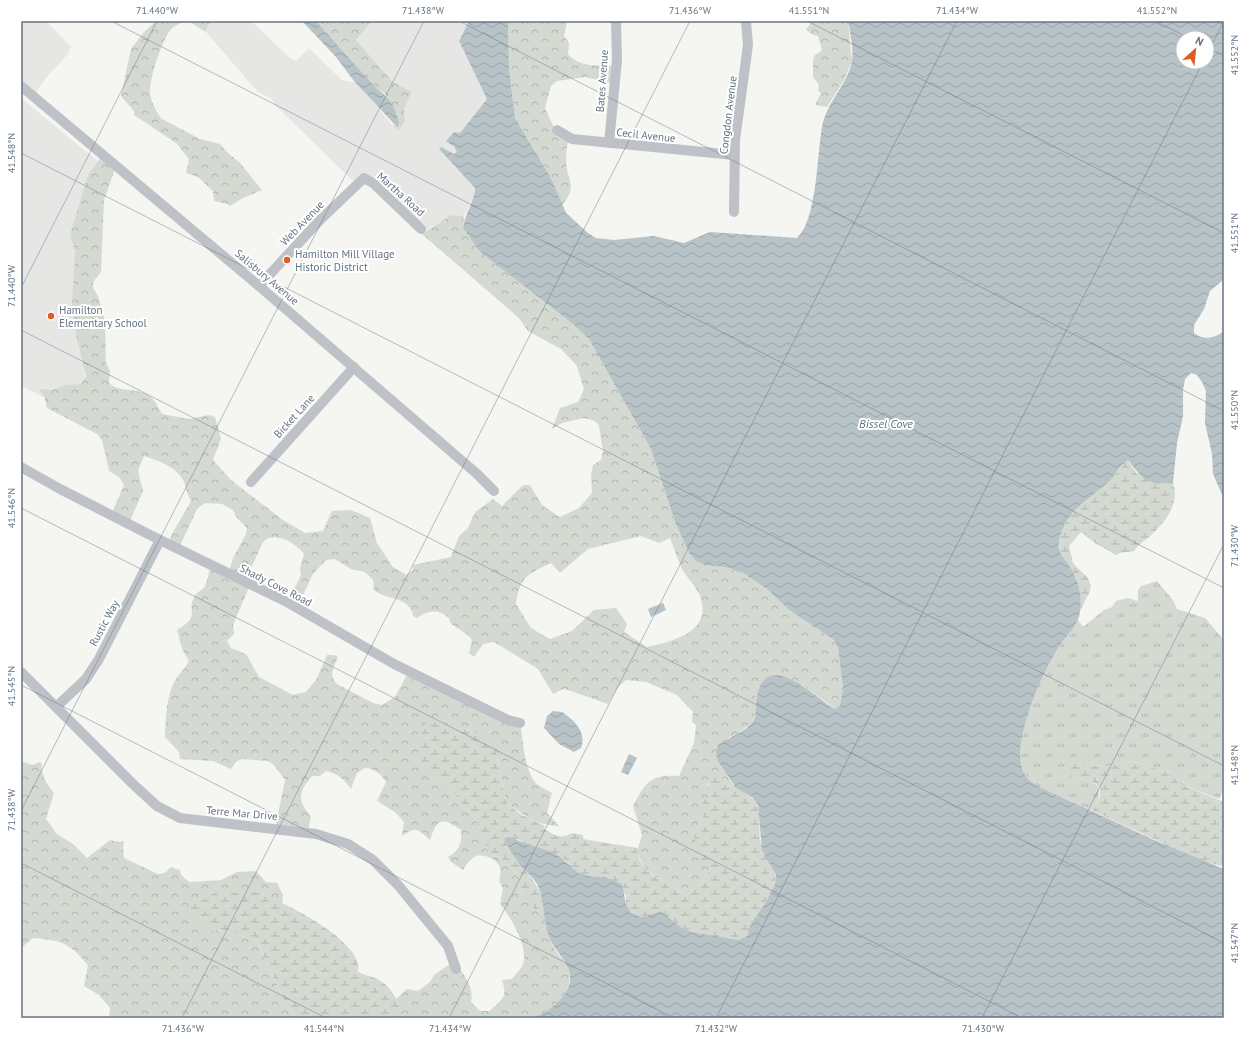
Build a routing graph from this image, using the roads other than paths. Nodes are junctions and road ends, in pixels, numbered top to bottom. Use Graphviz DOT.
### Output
graph roads {
  1 [pos="616,21"];
  2 [pos="746,21"];
  3 [pos="21,86"];
  4 [pos="557,130"];
  5 [pos="609,143"];
  6 [pos="734,155"];
  7 [pos="364,178"];
  8 [pos="734,212"];
  9 [pos="421,228"];
  10 [pos="259,286"];
  11 [pos="354,367"];
  12 [pos="21,467"];
  13 [pos="251,482"];
  14 [pos="494,492"];
  15 [pos="160,540"];
  16 [pos="21,672"];
  17 [pos="56,707"];
  18 [pos="520,723"];
  19 [pos="456,970"];
  1 -- 5 [label="street, Bates Avenue"];
  2 -- 6 [label="street, Congdon Avenue"];
  3 -- 10 [label="street, Salisbury Avenue"];
  4 -- 5 [label="street, Cecil Avenue"];
  5 -- 6 [label="street, Cecil Avenue"];
  6 -- 8 [label="street, Congdon Avenue"];
  7 -- 9 [label="street, Martha Road"];
  7 -- 10 [label="street, Web Avenue"];
  10 -- 11 [label="street, Salisbury Avenue"];
  11 -- 13 [label="street, Bicket Lane"];
  11 -- 14 [label="street, Salisbury Avenue"];
  12 -- 15 [label="street, Shady Cove Road"];
  15 -- 17 [label="street, Rustic Way"];
  15 -- 18 [label="street, Shady Cove Road"];
  16 -- 17 [label="street, Terre Mar Drive"];
  17 -- 19 [label="street, Terre Mar Drive"];
}
